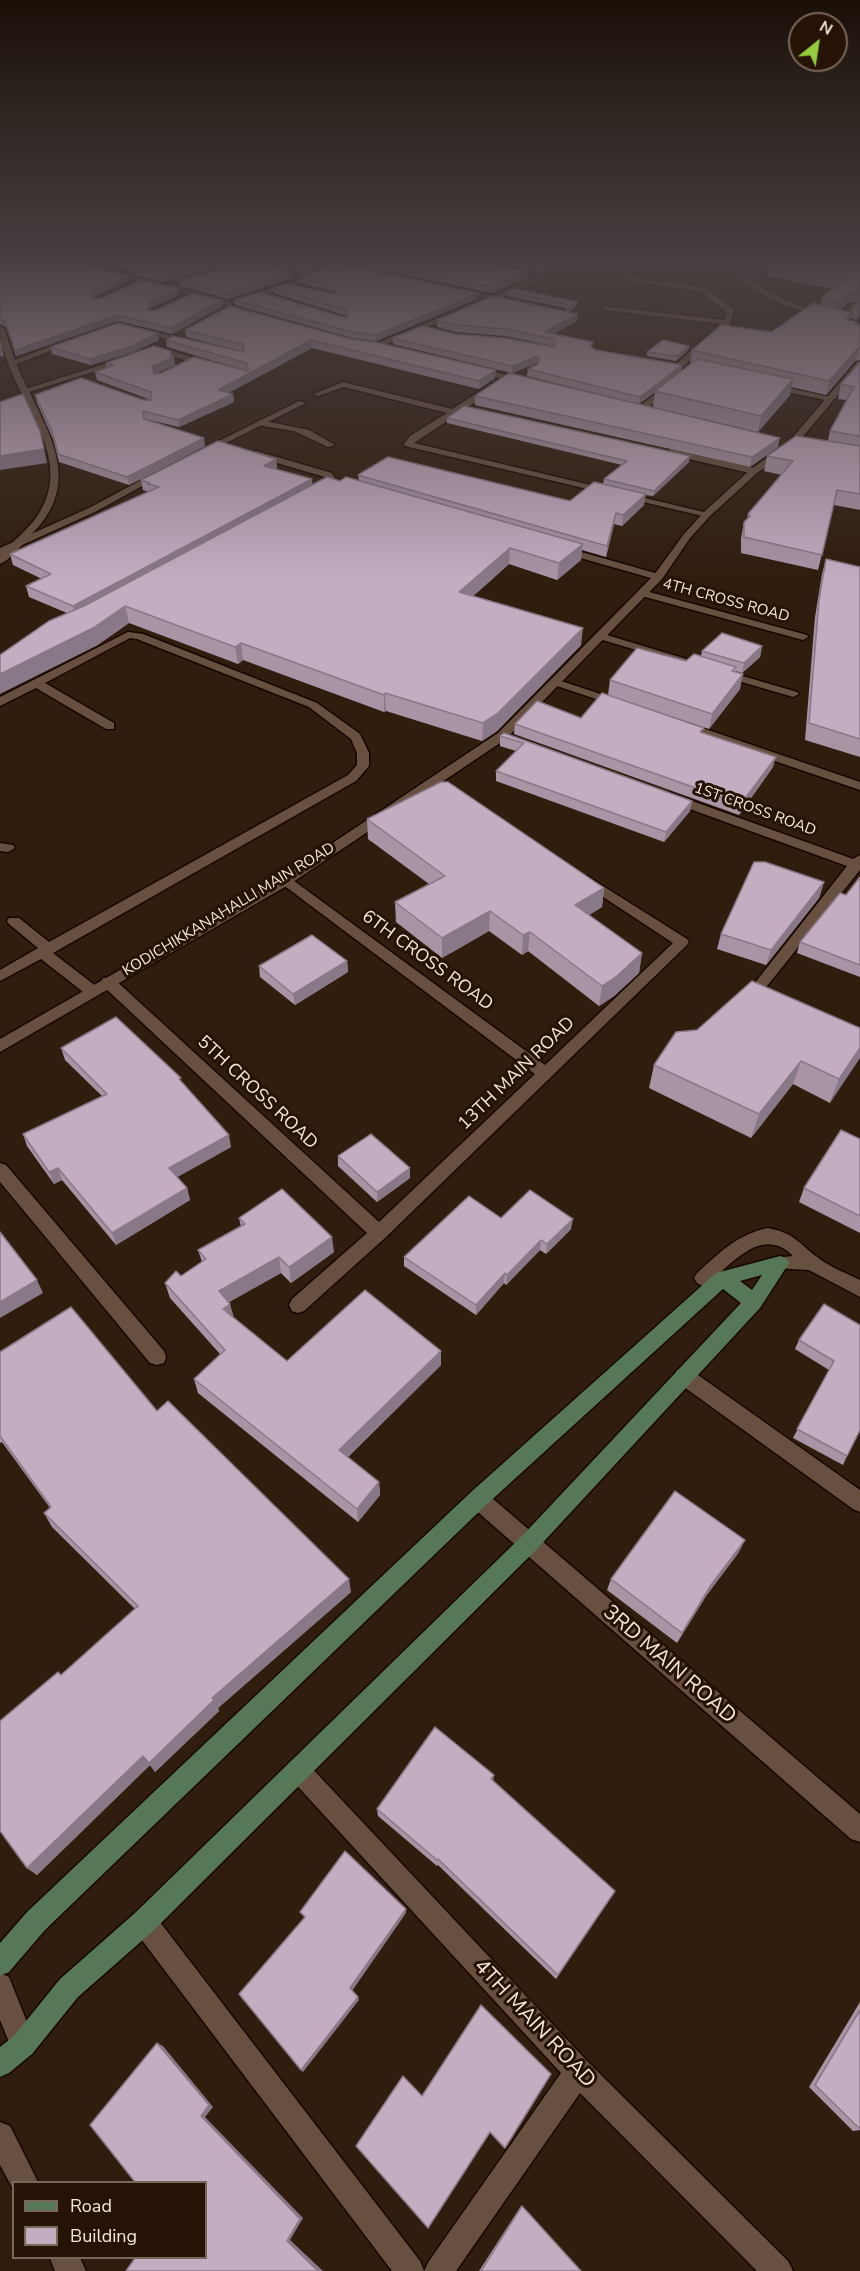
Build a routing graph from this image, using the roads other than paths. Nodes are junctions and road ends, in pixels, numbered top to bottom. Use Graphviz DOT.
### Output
graph roads {
  1 [pos="13,367"];
  2 [pos="105,367"];
  3 [pos="218,367"];
  4 [pos="464,367"];
  5 [pos="684,367"];
  6 [pos="857,367"];
  7 [pos="221,368"];
  8 [pos="693,369"];
  9 [pos="526,371"];
  10 [pos="75,377"];
  11 [pos="509,378"];
  12 [pos="85,381"];
  13 [pos="675,383"];
  14 [pos="533,384"];
  15 [pos="761,384"];
  16 [pos="26,390"];
  17 [pos="318,394"];
  18 [pos="830,399"];
  19 [pos="302,403"];
  20 [pos="463,407"];
  21 [pos="630,408"];
  22 [pos="475,409"];
  23 [pos="640,410"];
  24 [pos="454,412"];
  25 [pos="656,414"];
  26 [pos="260,423"];
  27 [pos="214,441"];
  28 [pos="331,445"];
  29 [pos="229,446"];
  30 [pos="661,450"];
  31 [pos="250,452"];
  32 [pos="198,454"];
  33 [pos="166,471"];
  34 [pos="754,471"];
  35 [pos="334,484"];
  36 [pos="345,488"];
  37 [pos="323,490"];
  38 [pos="707,514"];
  39 [pos="0,542"];
  40 [pos="546,545"];
  41 [pos="11,548"];
  42 [pos="0,552"];
  43 [pos="0,561"];
  44 [pos="658,577"];
  45 [pos="642,593"];
  46 [pos="600,636"];
  47 [pos="804,637"];
  48 [pos="555,682"];
  49 [pos="37,683"];
  50 [pos="793,694"];
  51 [pos="0,702"];
  52 [pos="634,709"];
  53 [pos="668,721"];
  54 [pos="110,726"];
  55 [pos="860,786"];
  56 [pos="657,792"];
  57 [pos="859,863"];
  58 [pos="573,872"];
  59 [pos="285,881"];
  60 [pos="14,921"];
  61 [pos="45,950"];
  62 [pos="0,976"];
  63 [pos="108,982"];
  64 [pos="92,991"];
  65 [pos="770,1007"];
  66 [pos="0,1046"];
  67 [pos="545,1073"];
  68 [pos="0,1170"];
  69 [pos="380,1233"];
  70 [pos="780,1263"];
  71 [pos="811,1263"];
  72 [pos="712,1278"];
  73 [pos="860,1289"];
  74 [pos="754,1302"];
  75 [pos="298,1305"];
  76 [pos="157,1357"];
  77 [pos="684,1376"];
  78 [pos="478,1499"];
  79 [pos="860,1502"];
  80 [pos="529,1544"];
  81 [pos="298,1770"];
  82 [pos="860,1830"];
  83 [pos="144,1922"];
  84 [pos="0,1963"];
  85 [pos="0,1986"];
  86 [pos="23,2045"];
  87 [pos="0,2064"];
  88 [pos="578,2072"];
  89 [pos="0,2136"];
  90 [pos="23,2181"];
  91 [pos="410,2271"];
  92 [pos="439,2271"];
  93 [pos="778,2271"];
  1 -- 16 [label="street"];
  2 -- 10 [label="street"];
  3 -- 7 [label="street"];
  4 -- 11 [label="street"];
  5 -- 8 [label="street"];
  6 -- 18 [label="street, KODICHIKKANAHALLI MAIN ROAD"];
  9 -- 11 [label="street"];
  10 -- 12 [label="street"];
  10 -- 16 [label="street"];
  11 -- 14 [label="street"];
  11 -- 20 [label="street"];
  13 -- 23 [label="street"];
  15 -- 18 [label="street"];
  16 -- 41 [label="street"];
  17 -- 24 [label="street"];
  18 -- 34 [label="street, KODICHIKKANAHALLI MAIN ROAD"];
  19 -- 26 [label="street"];
  20 -- 22 [label="street"];
  20 -- 24 [label="street"];
  21 -- 23 [label="street"];
  23 -- 25 [label="street"];
  24 -- 38 [label="street"];
  26 -- 27 [label="street"];
  26 -- 28 [label="street"];
  27 -- 29 [label="street"];
  27 -- 32 [label="street"];
  30 -- 34 [label="street"];
  31 -- 35 [label="street"];
  33 -- 41 [label="street"];
  34 -- 38 [label="street, KODICHIKKANAHALLI MAIN ROAD"];
  35 -- 36 [label="street"];
  35 -- 37 [label="street"];
  38 -- 44 [label="street, KODICHIKKANAHALLI MAIN ROAD"];
  39 -- 41 [label="street"];
  40 -- 44 [label="street"];
  41 -- 42 [label="street"];
  41 -- 43 [label="street"];
  44 -- 45 [label="street, KODICHIKKANAHALLI MAIN ROAD"];
  45 -- 46 [label="street, KODICHIKKANAHALLI MAIN ROAD"];
  45 -- 47 [label="street, 4TH CROSS ROAD"];
  46 -- 48 [label="street, KODICHIKKANAHALLI MAIN ROAD"];
  46 -- 50 [label="street"];
  48 -- 52 [label="street"];
  48 -- 59 [label="street, KODICHIKKANAHALLI MAIN ROAD"];
  49 -- 51 [label="street"];
  49 -- 54 [label="street"];
  49 -- 61 [label="street"];
  53 -- 55 [label="street"];
  56 -- 57 [label="street, 1ST CROSS ROAD"];
  57 -- 65 [label="street"];
  58 -- 67 [label="street, 13TH MAIN ROAD"];
  59 -- 63 [label="street, KODICHIKKANAHALLI MAIN ROAD"];
  59 -- 67 [label="street, 6TH CROSS ROAD"];
  60 -- 61 [label="street"];
  61 -- 62 [label="street"];
  61 -- 64 [label="street"];
  63 -- 64 [label="street, KODICHIKKANAHALLI MAIN ROAD"];
  63 -- 69 [label="street, 5TH CROSS ROAD"];
  64 -- 66 [label="street, KODICHIKKANAHALLI MAIN ROAD"];
  67 -- 69 [label="street, 13TH MAIN ROAD"];
  68 -- 76 [label="street"];
  69 -- 75 [label="street, 13TH MAIN ROAD"];
  70 -- 71 [label="street"];
  70 -- 72 [label="main road"];
  70 -- 74 [label="main road"];
  71 -- 72 [label="street"];
  71 -- 73 [label="street"];
  72 -- 74 [label="main road"];
  72 -- 78 [label="main road"];
  74 -- 77 [label="main road"];
  77 -- 79 [label="street"];
  77 -- 80 [label="main road"];
  78 -- 80 [label="street, 3RD MAIN ROAD"];
  78 -- 84 [label="main road"];
  80 -- 81 [label="main road"];
  80 -- 82 [label="street, 3RD MAIN ROAD"];
  81 -- 83 [label="main road"];
  81 -- 88 [label="street, 4TH MAIN ROAD"];
  83 -- 86 [label="main road"];
  83 -- 91 [label="street"];
  85 -- 86 [label="street"];
  86 -- 87 [label="main road"];
  88 -- 92 [label="street"];
  88 -- 93 [label="street, 4TH MAIN ROAD"];
  89 -- 90 [label="street"];
}
